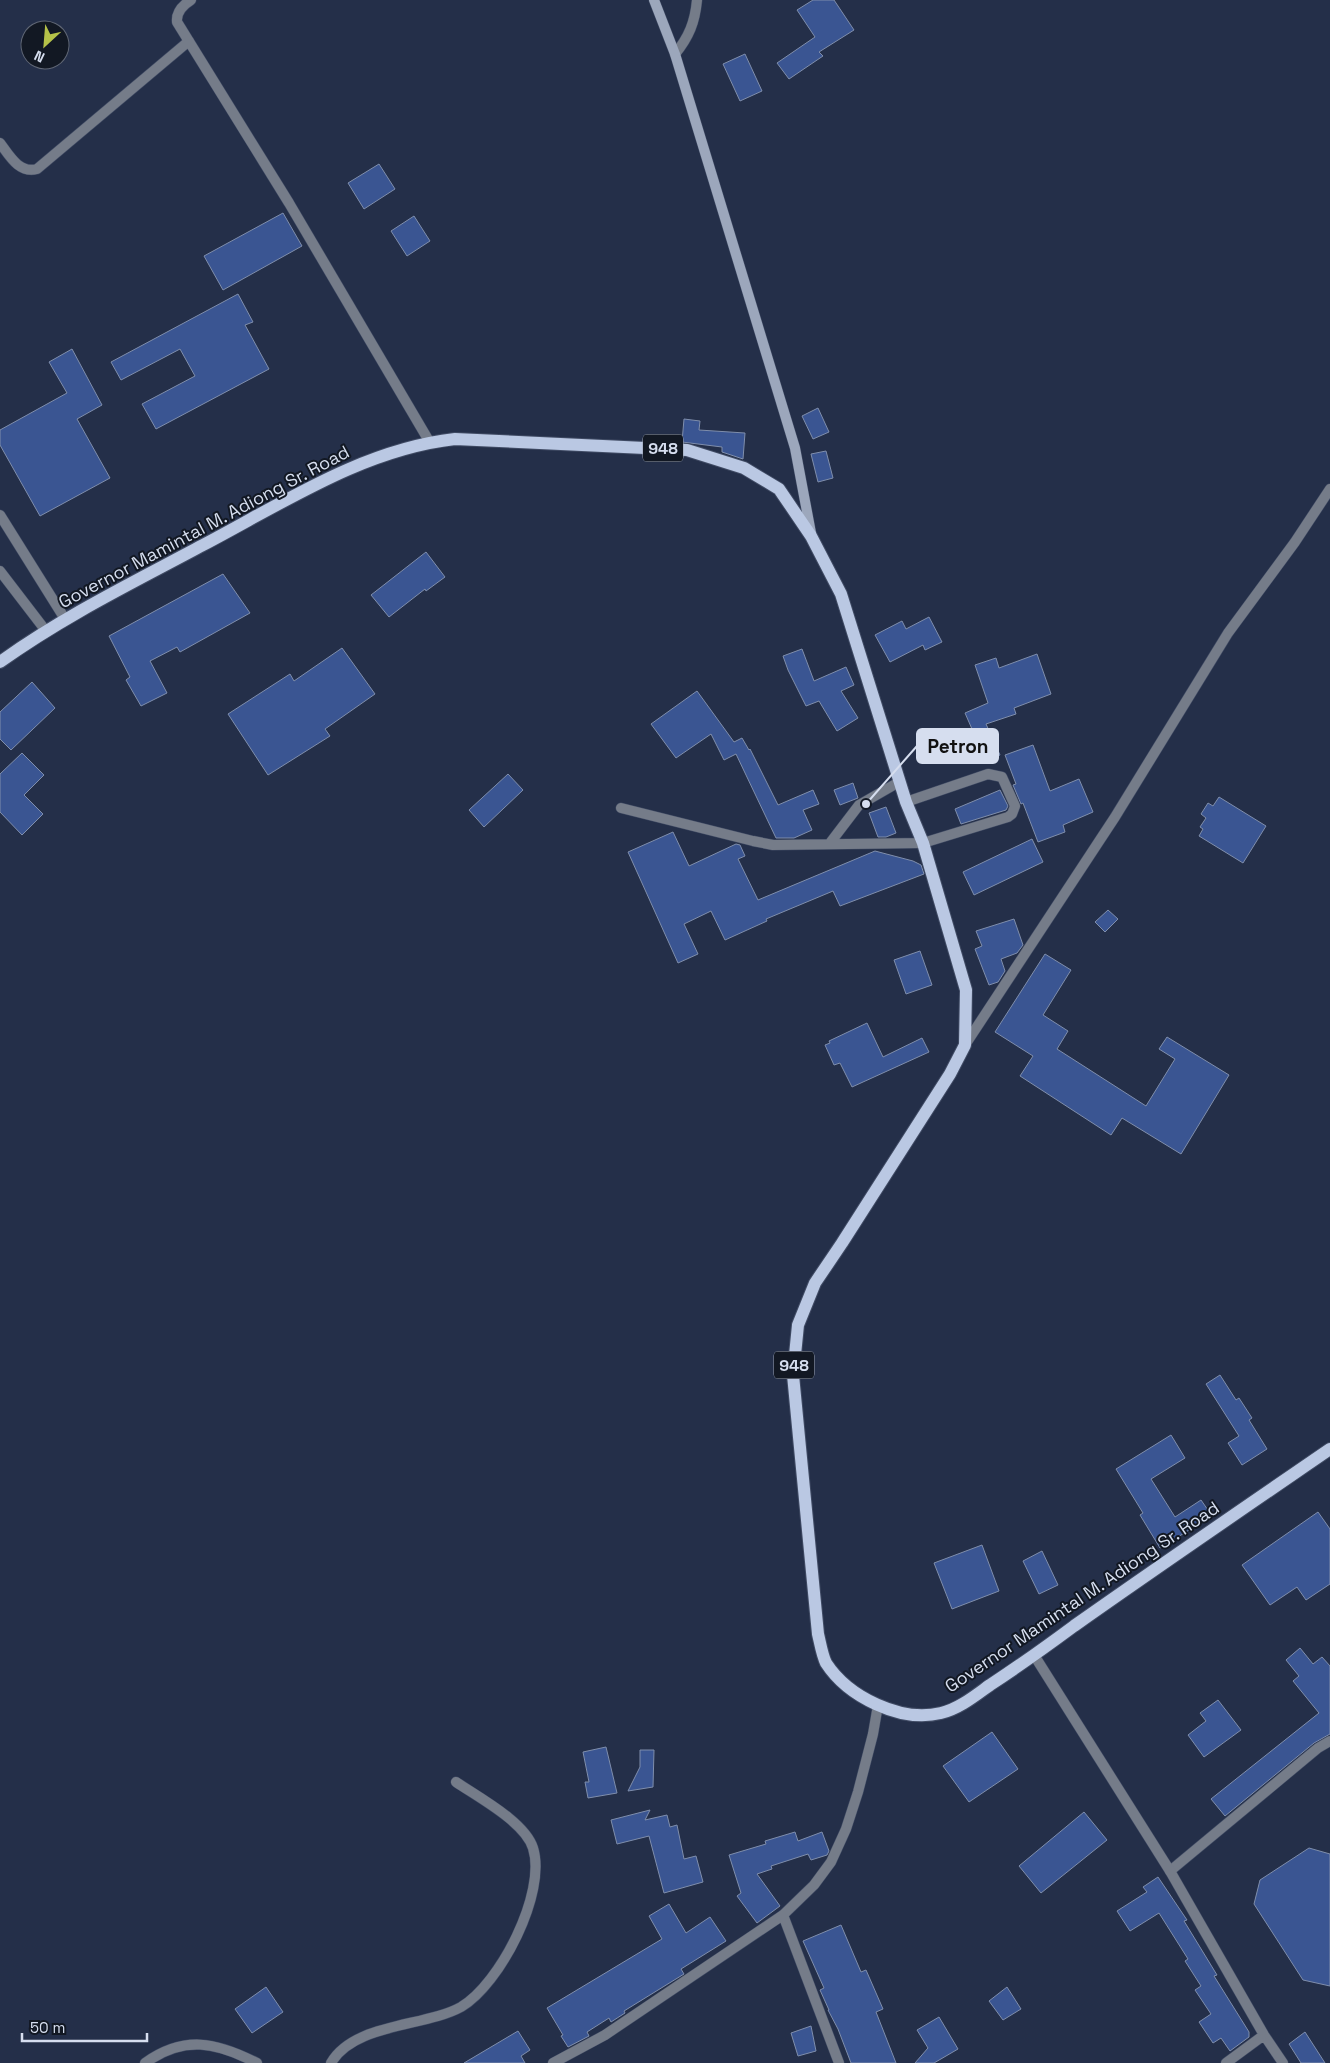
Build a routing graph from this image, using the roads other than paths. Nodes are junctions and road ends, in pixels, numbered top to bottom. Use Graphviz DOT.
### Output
graph roads {
  1 [pos="191,0"];
  2 [pos="654,0"];
  3 [pos="697,0"];
  4 [pos="189,41"];
  5 [pos="675,54"];
  6 [pos="0,143"];
  7 [pos="429,441"];
  8 [pos="1330,489"];
  9 [pos="0,515"];
  10 [pos="811,536"];
  11 [pos="0,570"];
  12 [pos="65,619"];
  13 [pos="46,631"];
  14 [pos="0,662"];
  15 [pos="899,782"];
  16 [pos="906,802"];
  17 [pos="621,808"];
  18 [pos="830,843"];
  19 [pos="923,843"];
  20 [pos="965,1045"];
  21 [pos="1330,1449"];
  22 [pos="1034,1655"];
  23 [pos="878,1705"];
  24 [pos="1330,1741"];
  25 [pos="456,1782"];
  26 [pos="1170,1871"];
  27 [pos="783,1915"];
  28 [pos="1264,2035"];
  29 [pos="145,2063"];
  30 [pos="257,2063"];
  31 [pos="331,2063"];
  32 [pos="553,2063"];
  33 [pos="839,2063"];
  34 [pos="1226,2063"];
  35 [pos="1283,2063"];
  1 -- 4 [label="street"];
  2 -- 5 [label="street"];
  3 -- 5 [label="street"];
  4 -- 6 [label="street"];
  4 -- 7 [label="street"];
  5 -- 10 [label="street"];
  7 -- 10 [label="main road, Governor Mamintal M. Adiong Sr. Road / 948"];
  7 -- 12 [label="main road, Governor Mamintal M. Adiong Sr. Road / 948"];
  8 -- 20 [label="street"];
  9 -- 12 [label="street"];
  10 -- 15 [label="main road, Governor Mamintal M. Adiong Sr. Road / 948"];
  11 -- 13 [label="street"];
  12 -- 13 [label="main road, Governor Mamintal M. Adiong Sr. Road / 948"];
  13 -- 14 [label="main road, Governor Mamintal M. Adiong Sr. Road / 948"];
  15 -- 16 [label="main road, Governor Mamintal M. Adiong Sr. Road / 948"];
  15 -- 18 [label="street"];
  16 -- 19 [label="main road, Governor Mamintal M. Adiong Sr. Road / 948"];
  16 -- 19 [label="street"];
  17 -- 18 [label="street"];
  18 -- 19 [label="street"];
  19 -- 20 [label="main road, Governor Mamintal M. Adiong Sr. Road / 948"];
  20 -- 23 [label="main road, Governor Mamintal M. Adiong Sr. Road / 948"];
  21 -- 22 [label="main road, Governor Mamintal M. Adiong Sr. Road / 948"];
  22 -- 23 [label="main road, Governor Mamintal M. Adiong Sr. Road / 948"];
  22 -- 26 [label="street"];
  23 -- 27 [label="street"];
  24 -- 26 [label="street"];
  25 -- 31 [label="street"];
  26 -- 28 [label="street"];
  27 -- 32 [label="street"];
  27 -- 33 [label="street"];
  28 -- 34 [label="street"];
  28 -- 35 [label="street"];
  29 -- 30 [label="street"];
}
